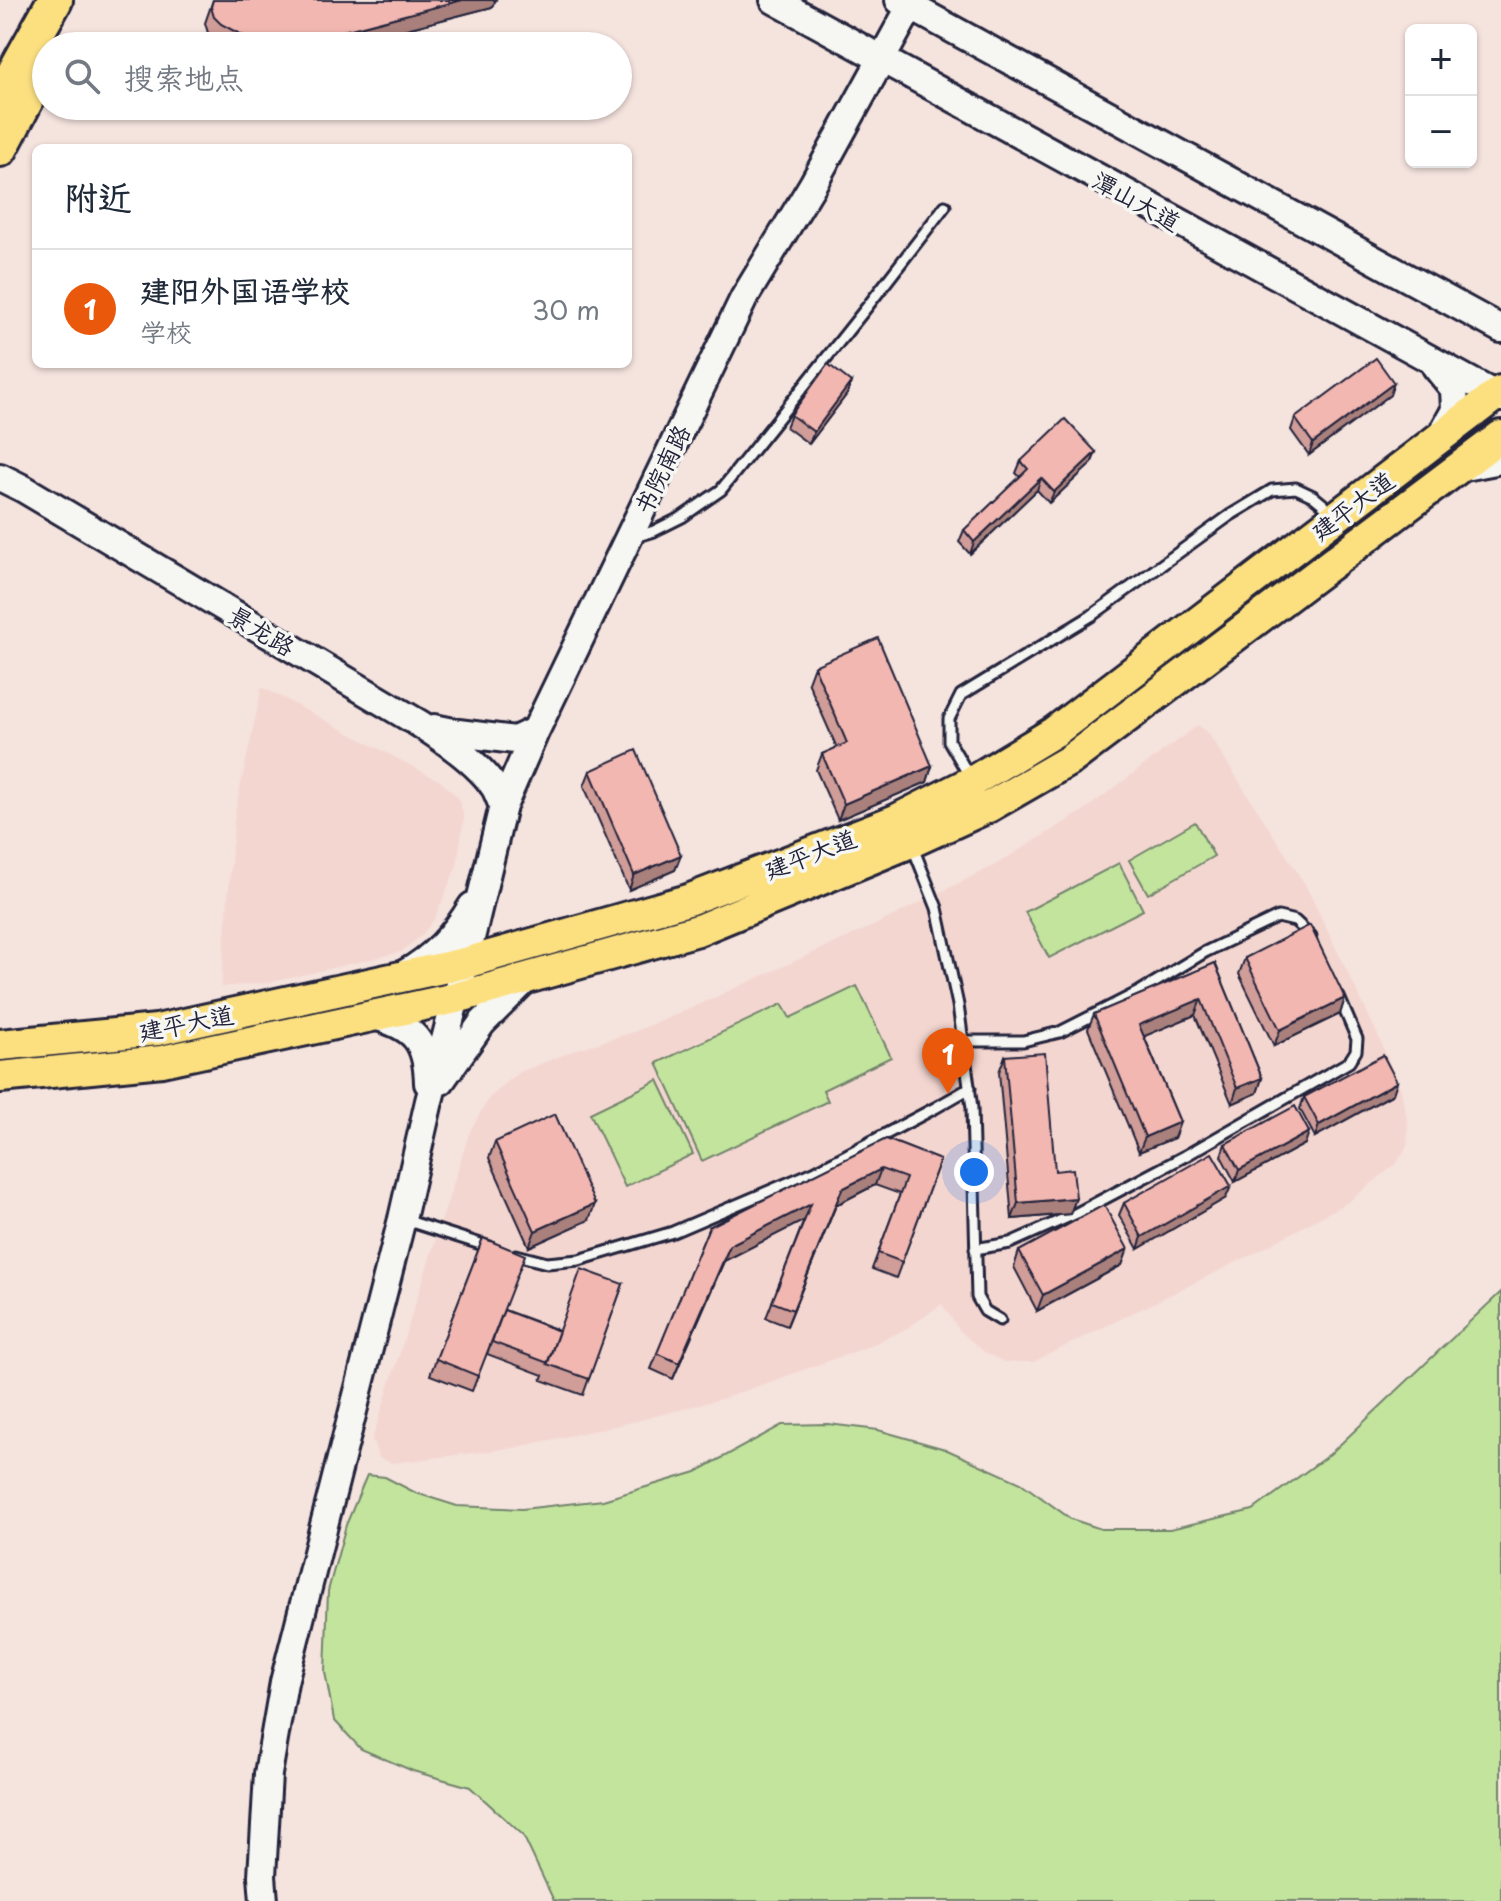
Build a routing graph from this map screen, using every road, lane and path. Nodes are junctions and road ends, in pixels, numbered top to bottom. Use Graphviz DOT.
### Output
graph roads {
  1 [pos="55,0"];
  2 [pos="79,0"];
  3 [pos="774,0"];
  4 [pos="905,2"];
  5 [pos="37,32"];
  6 [pos="62,32"];
  7 [pos="32,41"];
  8 [pos="874,55"];
  9 [pos="32,88"];
  10 [pos="0,99"];
  11 [pos="0,149"];
  12 [pos="945,206"];
  13 [pos="1497,326"];
  14 [pos="1432,361"];
  15 [pos="1499,395"];
  16 [pos="1501,436"];
  17 [pos="1439,438"];
  18 [pos="1501,460"];
  19 [pos="1459,468"];
  20 [pos="0,475"];
  21 [pos="1334,519"];
  22 [pos="628,539"];
  23 [pos="420,724"];
  24 [pos="536,730"];
  25 [pos="973,781"];
  26 [pos="503,806"];
  27 [pos="911,842"];
  28 [pos="484,886"];
  29 [pos="538,942"];
  30 [pos="1319,952"];
  31 [pos="465,963"];
  32 [pos="398,977"];
  33 [pos="527,978"];
  34 [pos="1337,994"];
  35 [pos="456,998"];
  36 [pos="374,1016"];
  37 [pos="963,1041"];
  38 [pos="0,1045"];
  39 [pos="0,1077"];
  40 [pos="970,1088"];
  41 [pos="429,1101"];
  42 [pos="402,1219"];
  43 [pos="975,1249"];
  44 [pos="1000,1320"];
  45 [pos="264,1901"];
  1 -- 5 [label="highway"];
  2 -- 6 [label="highway"];
  3 -- 8 [label="main road, 潭山大道"];
  4 -- 8 [label="main road, 书院南路"];
  4 -- 13 [label="main road"];
  7 -- 10 [label="highway"];
  8 -- 14 [label="main road, 潭山大道"];
  8 -- 22 [label="main road, 书院南路"];
  9 -- 11 [label="highway"];
  12 -- 22 [label="lane"];
  14 -- 15 [label="main road, 潭山大道"];
  14 -- 17 [label="main road"];
  15 -- 17 [label="main road, 建平大道"];
  16 -- 19 [label="main road, 建平大道"];
  17 -- 21 [label="main road, 建平大道"];
  18 -- 19 [label="main road"];
  19 -- 27 [label="main road, 建平大道"];
  20 -- 23 [label="main road, 景龙路"];
  21 -- 25 [label="main road, 建平大道"];
  21 -- 25 [label="lane"];
  22 -- 24 [label="main road, 书院南路"];
  23 -- 24 [label="main road"];
  23 -- 26 [label="main road, 景龙路"];
  24 -- 26 [label="main road, 书院南路"];
  25 -- 29 [label="main road, 建平大道"];
  26 -- 28 [label="main road, 书院南路"];
  27 -- 33 [label="main road, 建平大道"];
  27 -- 37 [label="lane"];
  28 -- 29 [label="main road"];
  28 -- 31 [label="main road, 书院南路"];
  28 -- 32 [label="main road"];
  29 -- 31 [label="main road, 建平大道"];
  30 -- 37 [label="lane"];
  31 -- 32 [label="main road, 建平大道"];
  31 -- 35 [label="main road, 书院南路"];
  32 -- 38 [label="main road, 建平大道"];
  33 -- 35 [label="main road, 建平大道"];
  33 -- 41 [label="main road"];
  34 -- 43 [label="lane"];
  35 -- 36 [label="main road, 建平大道"];
  35 -- 41 [label="main road, 书院南路"];
  36 -- 39 [label="main road, 建平大道"];
  36 -- 41 [label="main road"];
  37 -- 40 [label="lane"];
  40 -- 42 [label="lane"];
  40 -- 43 [label="lane"];
  41 -- 42 [label="main road, 书院南路"];
  42 -- 45 [label="main road, 书院南路"];
  43 -- 44 [label="lane"];
}
